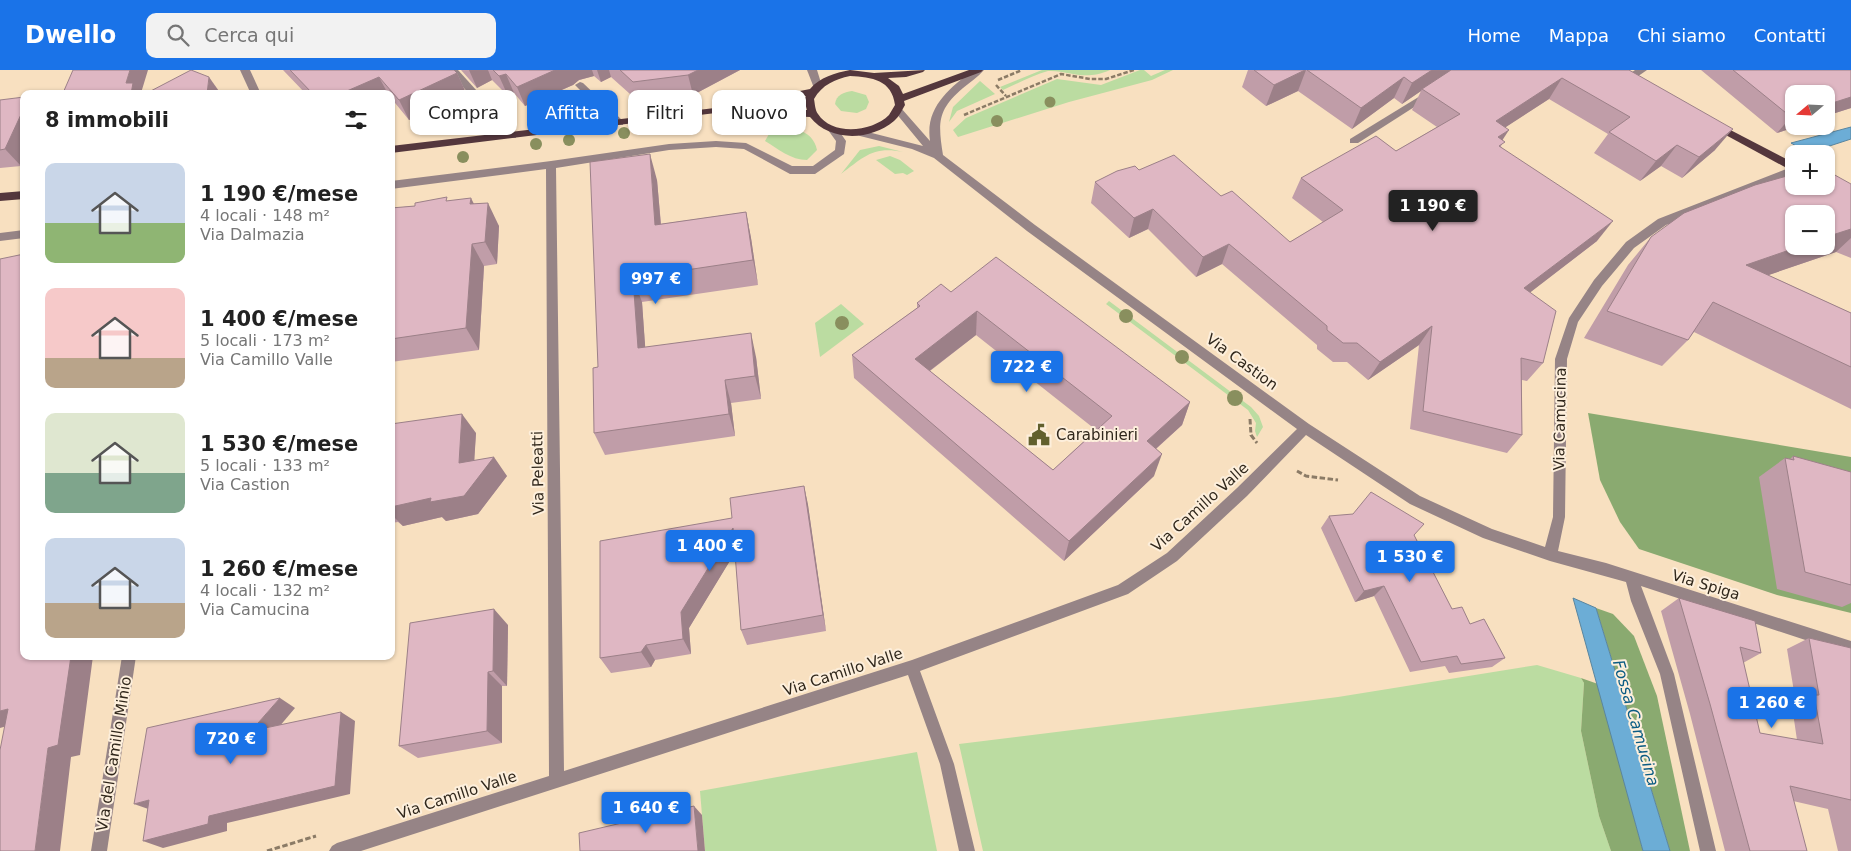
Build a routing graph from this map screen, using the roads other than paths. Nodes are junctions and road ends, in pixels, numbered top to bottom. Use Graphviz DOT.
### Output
graph roads {
  1 [pos="244,70"];
  2 [pos="453,70"];
  3 [pos="812,70"];
  4 [pos="920,70"];
  5 [pos="979,70"];
  6 [pos="1619,70"];
  7 [pos="1642,70"];
  8 [pos="860,71"];
  9 [pos="876,76"];
  10 [pos="1635,79"];
  11 [pos="580,85"];
  12 [pos="1441,85"];
  13 [pos="815,89"];
  14 [pos="254,90"];
  15 [pos="806,91"];
  16 [pos="900,99"];
  17 [pos="898,110"];
  18 [pos="712,111"];
  19 [pos="806,114"];
  20 [pos="812,114"];
  21 [pos="1703,119"];
  22 [pos="619,123"];
  23 [pos="833,130"];
  24 [pos="860,133"];
  25 [pos="512,136"];
  26 [pos="1354,141"];
  27 [pos="395,150"];
  28 [pos="938,156"];
  29 [pos="551,164"];
  30 [pos="1785,164"];
  31 [pos="1785,173"];
  32 [pos="395,184"];
  33 [pos="20,194"];
  34 [pos="0,197"];
  35 [pos="20,234"];
  36 [pos="0,237"];
  37 [pos="1306,428"];
  38 [pos="1550,555"];
  39 [pos="1632,579"];
  40 [pos="1851,648"];
  41 [pos="128,660"];
  42 [pos="912,667"];
  43 [pos="556,781"];
  44 [pos="98,851"];
  45 [pos="337,851"];
  46 [pos="967,851"];
  47 [pos="1708,851"];
  1 -- 14 [label="street"];
  2 -- 25 [label="street"];
  3 -- 13 [label="street"];
  4 -- 9 [label="main road"];
  5 -- 16 [label="main road"];
  5 -- 28 [label="street"];
  6 -- 10 [label="main road"];
  7 -- 10 [label="street"];
  8 -- 9 [label="main road"];
  8 -- 13 [label="main road"];
  9 -- 16 [label="main road"];
  11 -- 22 [label="street"];
  12 -- 26 [label="street"];
  13 -- 15 [label="main road"];
  13 -- 20 [label="main road"];
  16 -- 17 [label="main road"];
  17 -- 24 [label="main road"];
  17 -- 28 [label="street, Via Castion"];
  18 -- 22 [label="main road"];
  19 -- 20 [label="main road"];
  20 -- 23 [label="main road"];
  21 -- 30 [label="main road"];
  22 -- 25 [label="main road"];
  23 -- 24 [label="main road"];
  23 -- 29 [label="street"];
  24 -- 28 [label="street, Via Castion"];
  25 -- 27 [label="main road"];
  28 -- 37 [label="street, Via Castion"];
  29 -- 32 [label="street"];
  29 -- 43 [label="street, Via Peleatti"];
  31 -- 38 [label="street, Via Camucina"];
  33 -- 34 [label="main road"];
  35 -- 36 [label="street"];
  37 -- 38 [label="street, Via Castion"];
  37 -- 42 [label="street, Via Camillo Valle"];
  38 -- 39 [label="street, Via Spiga"];
  39 -- 40 [label="street, Via Spiga"];
  39 -- 47 [label="street"];
  41 -- 44 [label="street, Via del Camillo Minio"];
  42 -- 43 [label="street, Via Camillo Valle"];
  42 -- 46 [label="street"];
  43 -- 45 [label="street, Via Camillo Valle"];
}
